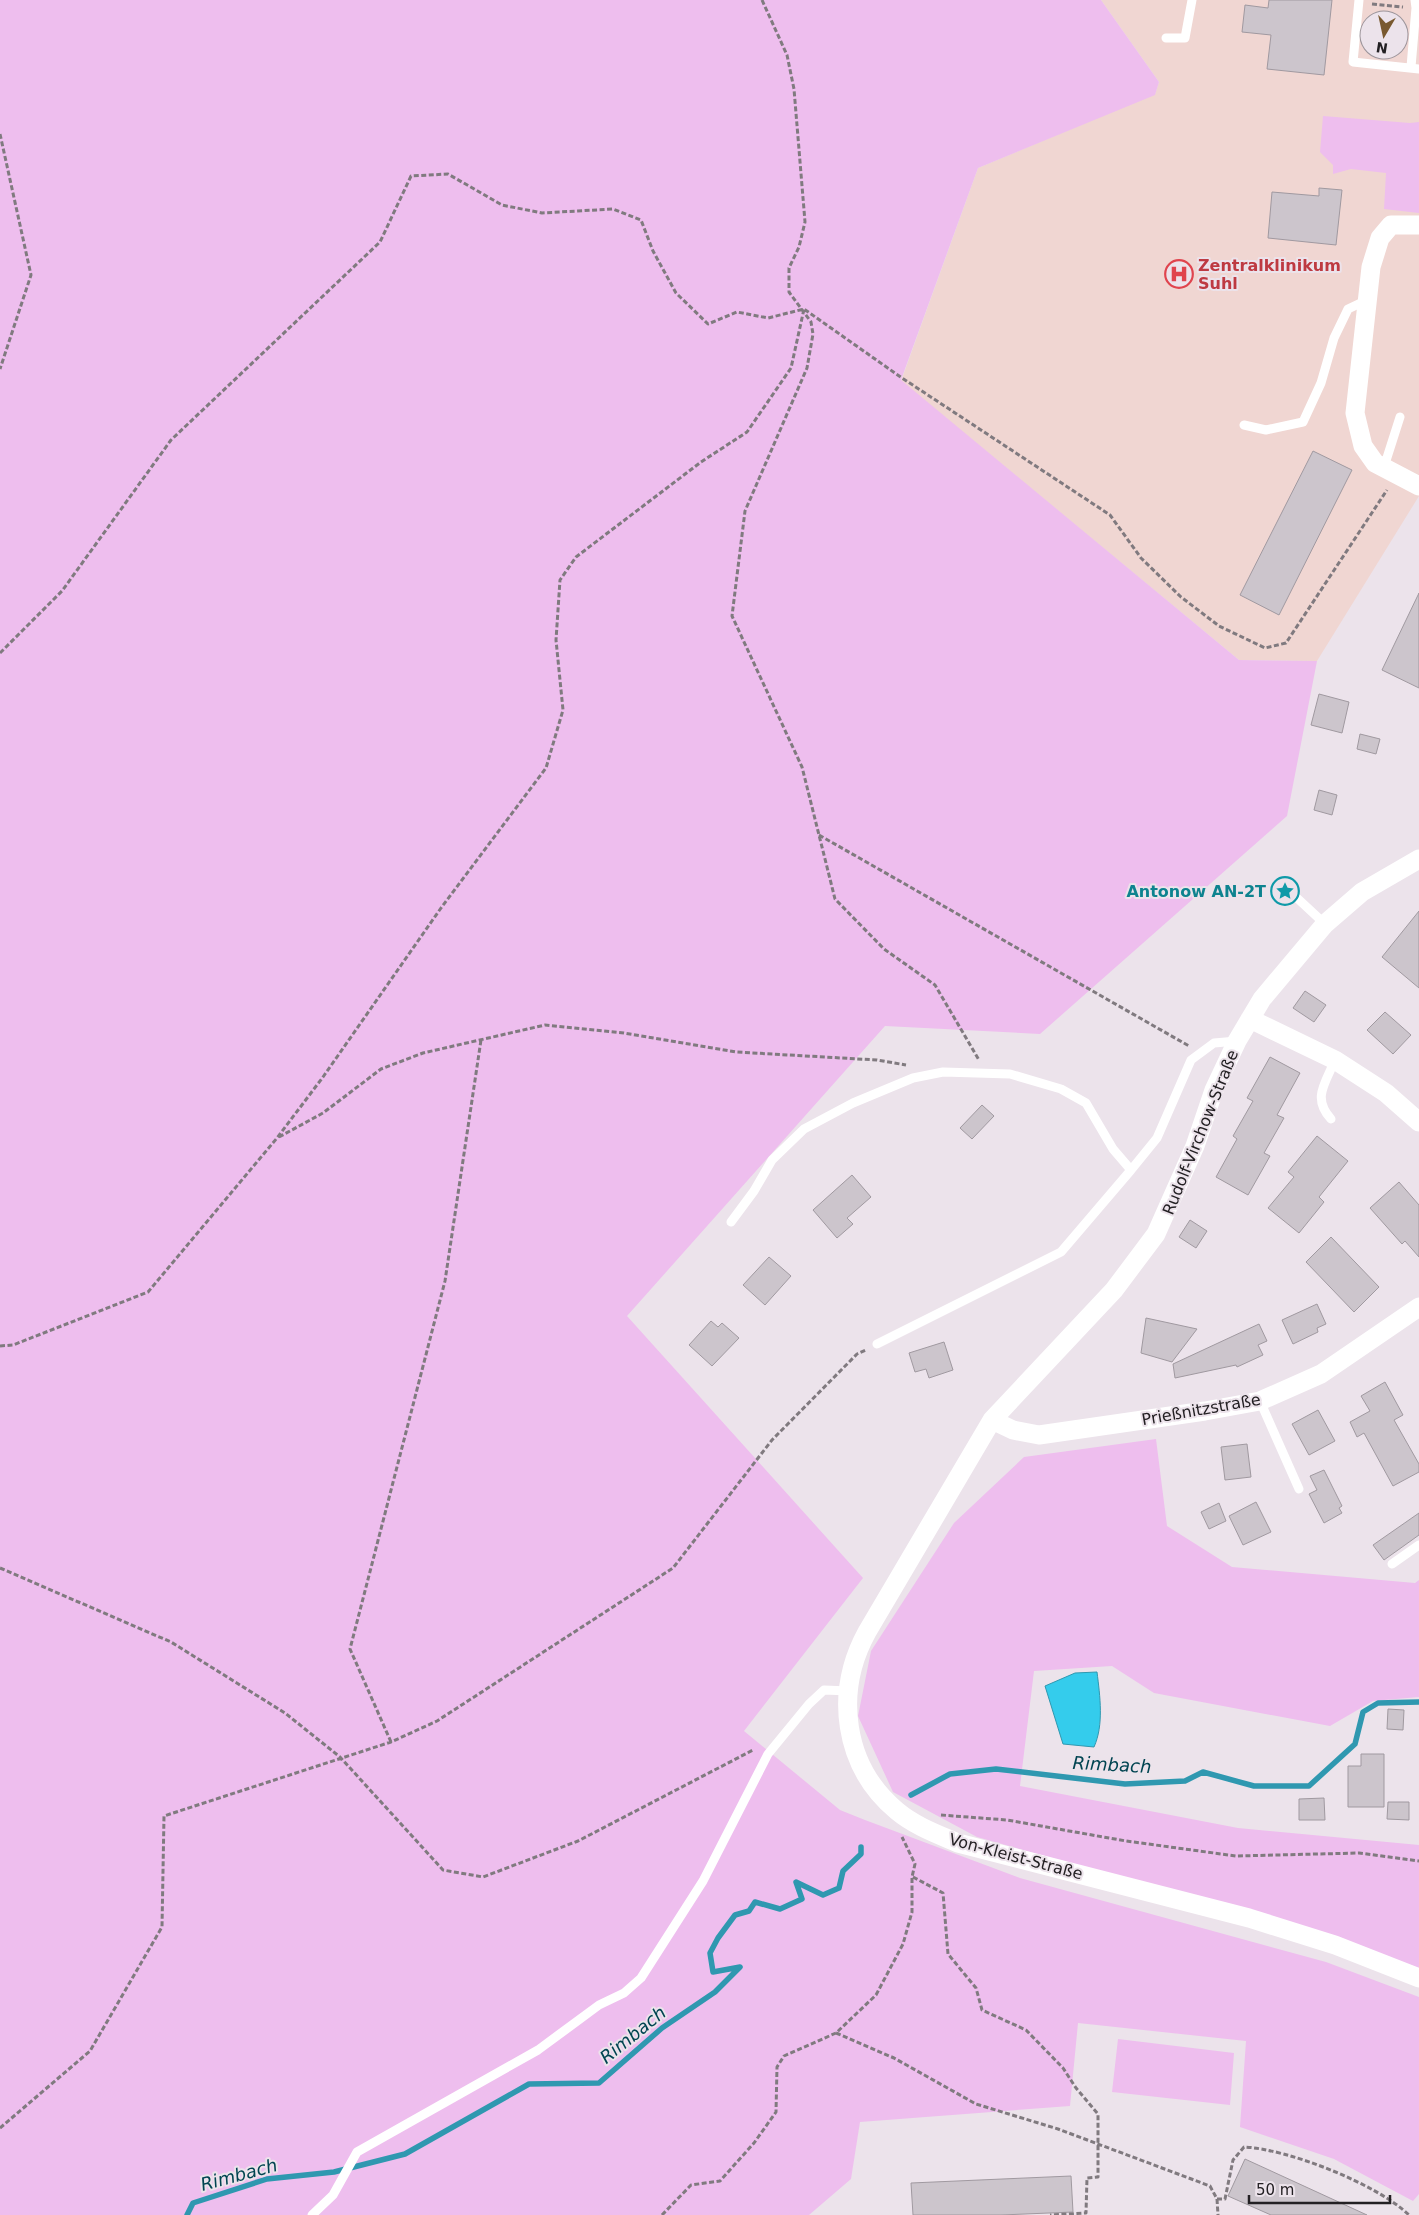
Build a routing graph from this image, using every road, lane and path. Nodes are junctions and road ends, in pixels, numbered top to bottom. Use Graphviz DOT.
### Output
graph roads {
  1 [pos="762,0"];
  2 [pos="1192,0"];
  3 [pos="1359,1"];
  4 [pos="1417,5"];
  5 [pos="1166,38"];
  6 [pos="1415,68"];
  7 [pos="0,134"];
  8 [pos="1419,226"];
  9 [pos="1368,300"];
  10 [pos="804,309"];
  11 [pos="0,369"];
  12 [pos="1400,416"];
  13 [pos="1244,425"];
  14 [pos="1391,471"];
  15 [pos="1419,486"];
  16 [pos="0,653"];
  17 [pos="819,834"];
  18 [pos="1419,859"];
  19 [pos="1297,898"];
  20 [pos="1324,924"];
  21 [pos="1250,1019"];
  22 [pos="481,1040"];
  23 [pos="1237,1041"];
  24 [pos="1200,1053"];
  25 [pos="1335,1060"];
  26 [pos="943,1072"];
  27 [pos="986,1073"];
  28 [pos="1331,1119"];
  29 [pos="1419,1122"];
  30 [pos="277,1138"];
  31 [pos="1131,1170"];
  32 [pos="732,1222"];
  33 [pos="1419,1307"];
  34 [pos="877,1344"];
  35 [pos="0,1346"];
  36 [pos="1260,1401"];
  37 [pos="992,1420"];
  38 [pos="1300,1489"];
  39 [pos="1419,1544"];
  40 [pos="1392,1564"];
  41 [pos="0,1568"];
  42 [pos="849,1691"];
  43 [pos="391,1742"];
  44 [pos="754,1750"];
  45 [pos="340,1757"];
  46 [pos="907,1818"];
  47 [pos="928,1830"];
  48 [pos="1419,1861"];
  49 [pos="912,1877"];
  50 [pos="1419,1978"];
  51 [pos="836,2033"];
  52 [pos="0,2128"];
  53 [pos="1098,2144"];
  54 [pos="1216,2199"];
  55 [pos="312,2215"];
  56 [pos="662,2215"];
  57 [pos="1050,2215"];
  58 [pos="1218,2215"];
  59 [pos="1409,2215"];
  1 -- 10 [label="path"];
  2 -- 5 [label="lane"];
  3 -- 4 [label="path"];
  3 -- 6 [label="lane"];
  4 -- 6 [label="lane"];
  7 -- 11 [label="path"];
  8 -- 9 [label="street"];
  9 -- 13 [label="lane"];
  9 -- 14 [label="street"];
  10 -- 14 [label="path"];
  10 -- 16 [label="path"];
  10 -- 17 [label="path"];
  10 -- 30 [label="path"];
  12 -- 14 [label="lane"];
  14 -- 15 [label="street"];
  17 -- 24 [label="path"];
  17 -- 27 [label="path"];
  18 -- 20 [label="street, Rudolf-Virchow-Straße"];
  19 -- 20 [label="lane"];
  20 -- 21 [label="street, Rudolf-Virchow-Straße"];
  21 -- 23 [label="street, Rudolf-Virchow-Straße"];
  21 -- 25 [label="street"];
  22 -- 26 [label="path"];
  22 -- 30 [label="path"];
  22 -- 43 [label="path"];
  23 -- 24 [label="lane"];
  23 -- 37 [label="street, Rudolf-Virchow-Straße"];
  24 -- 31 [label="lane"];
  25 -- 28 [label="lane"];
  25 -- 29 [label="street"];
  26 -- 27 [label="lane"];
  26 -- 32 [label="lane"];
  27 -- 31 [label="lane"];
  30 -- 35 [label="path"];
  31 -- 34 [label="lane"];
  33 -- 36 [label="street, Prießnitzstraße"];
  34 -- 43 [label="path"];
  36 -- 37 [label="street, Prießnitzstraße"];
  36 -- 38 [label="lane"];
  37 -- 42 [label="street, Von-Kleist-Straße"];
  39 -- 40 [label="lane"];
  41 -- 45 [label="path"];
  42 -- 46 [label="street, Von-Kleist-Straße"];
  42 -- 55 [label="lane"];
  43 -- 45 [label="path"];
  44 -- 45 [label="path"];
  45 -- 52 [label="path"];
  46 -- 47 [label="street, Von-Kleist-Straße"];
  46 -- 49 [label="path"];
  47 -- 48 [label="path"];
  47 -- 50 [label="street, Von-Kleist-Straße"];
  49 -- 51 [label="path"];
  49 -- 53 [label="path"];
  51 -- 53 [label="path"];
  51 -- 56 [label="path"];
  53 -- 54 [label="path"];
  53 -- 57 [label="path"];
  54 -- 58 [label="path"];
  54 -- 59 [label="path"];
}
